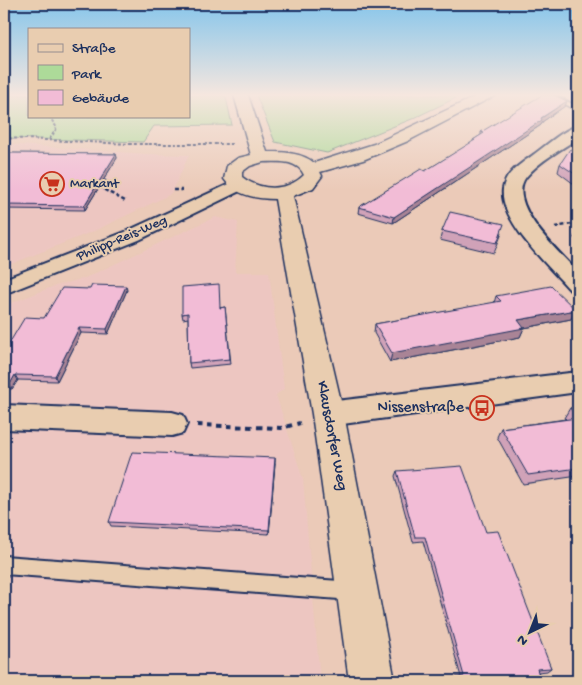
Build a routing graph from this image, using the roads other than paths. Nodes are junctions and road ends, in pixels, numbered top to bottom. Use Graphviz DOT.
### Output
graph roads {
  1 [pos="252,127"];
  2 [pos="425,127"];
  3 [pos="578,131"];
  4 [pos="259,150"];
  5 [pos="311,169"];
  6 [pos="238,185"];
  7 [pos="283,193"];
  8 [pos="578,285"];
  9 [pos="4,286"];
  10 [pos="578,382"];
  11 [pos="328,414"];
  12 [pos="4,418"];
  13 [pos="172,424"];
  14 [pos="4,565"];
  15 [pos="358,591"];
  16 [pos="372,681"];
  1 -- 4 [label="street"];
  2 -- 5 [label="street"];
  3 -- 8 [label="street"];
  4 -- 5 [label="street"];
  4 -- 6 [label="street"];
  5 -- 7 [label="street"];
  6 -- 7 [label="street"];
  6 -- 9 [label="street, Philipp-Reis-Weg"];
  7 -- 11 [label="street, Klausdorfer Weg"];
  10 -- 11 [label="street"];
  11 -- 15 [label="street, Klausdorfer Weg"];
  12 -- 13 [label="street"];
  14 -- 15 [label="lane"];
  15 -- 16 [label="street, Klausdorfer Weg"];
}
